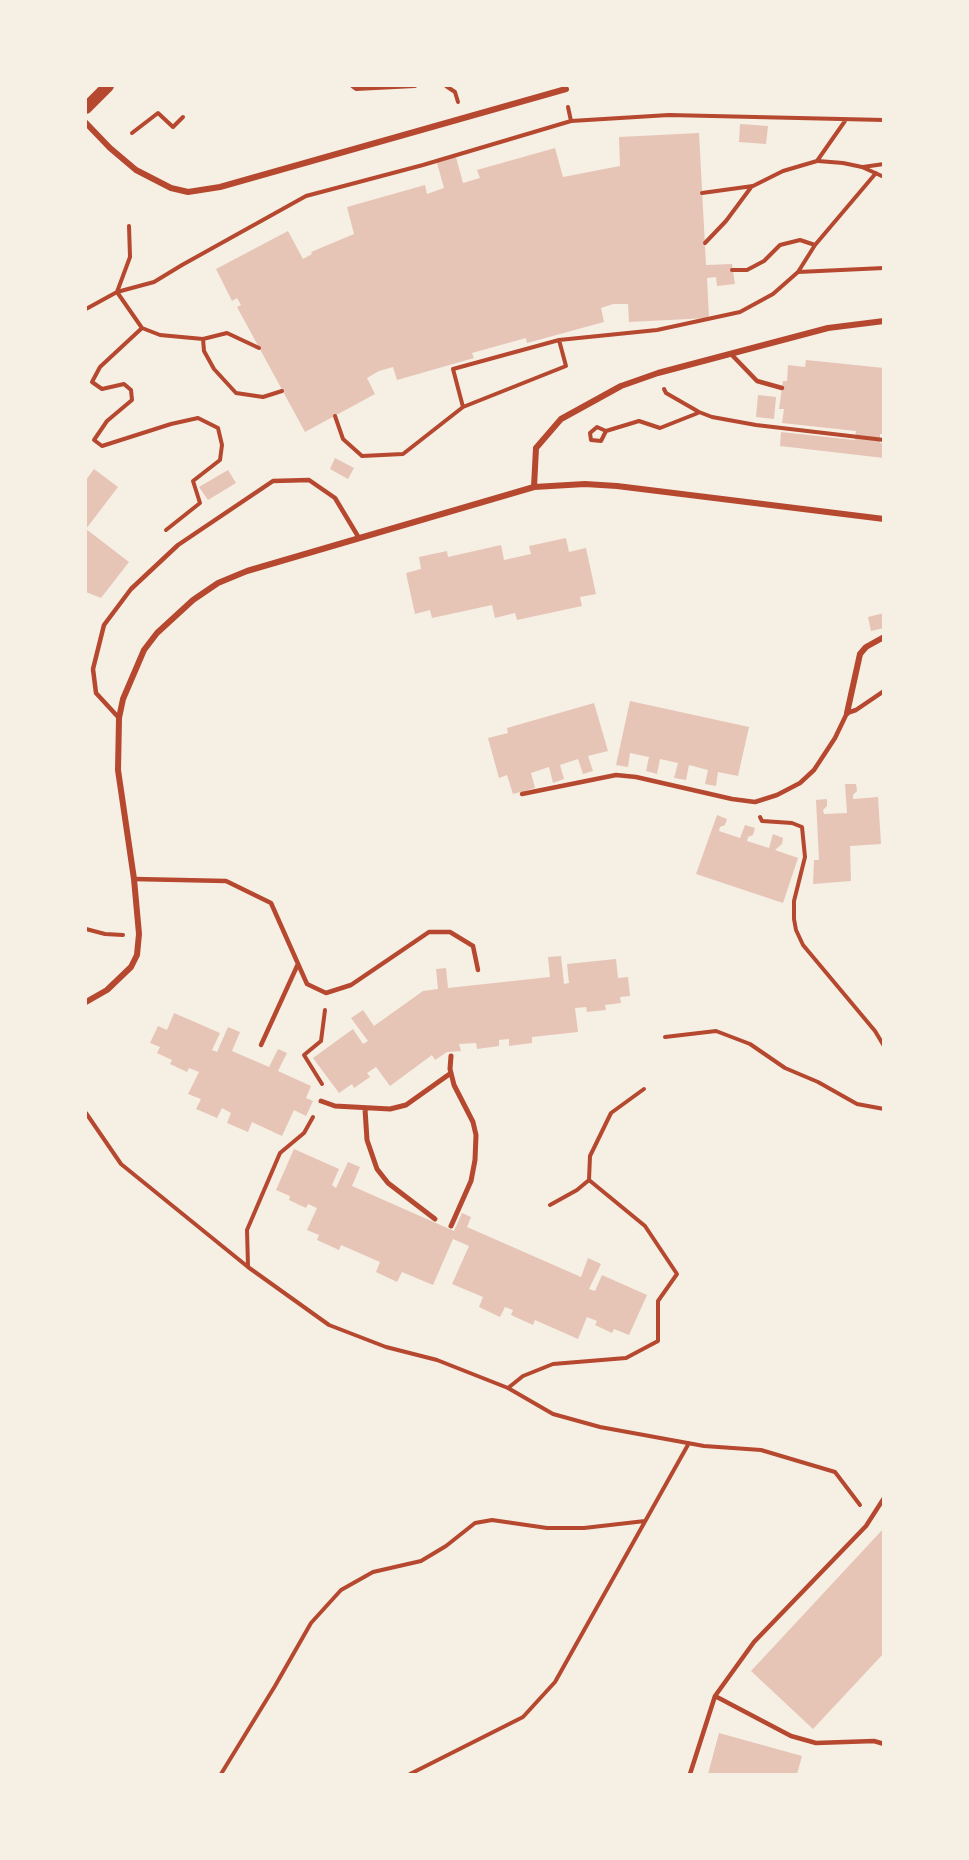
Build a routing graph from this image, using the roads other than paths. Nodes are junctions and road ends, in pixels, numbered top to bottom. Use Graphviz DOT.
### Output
graph roads {
  1 [pos="108,86"];
  2 [pos="566,89"];
  3 [pos="86,108"];
  4 [pos="86,123"];
  5 [pos="884,321"];
  6 [pos="731,354"];
  7 [pos="782,388"];
  8 [pos="534,488"];
  9 [pos="884,519"];
  10 [pos="359,538"];
  11 [pos="884,637"];
  12 [pos="884,691"];
  13 [pos="847,713"];
  14 [pos="119,718"];
  15 [pos="522,794"];
  16 [pos="134,879"];
  17 [pos="298,964"];
  18 [pos="478,970"];
  19 [pos="86,1002"];
  20 [pos="261,1045"];
  21 [pos="451,1056"];
  22 [pos="451,1073"];
  23 [pos="321,1101"];
  24 [pos="365,1109"];
  25 [pos="435,1219"];
  26 [pos="451,1226"];
  27 [pos="884,1498"];
  28 [pos="715,1696"];
  29 [pos="884,1744"];
  30 [pos="690,1774"];
  1 -- 3 [label="main road"];
  2 -- 4 [label="street"];
  5 -- 6 [label="street"];
  6 -- 7 [label="lane"];
  6 -- 8 [label="street"];
  8 -- 9 [label="street"];
  8 -- 10 [label="street"];
  10 -- 14 [label="street"];
  10 -- 14 [label="lane"];
  11 -- 13 [label="street"];
  12 -- 13 [label="lane"];
  13 -- 15 [label="lane"];
  14 -- 16 [label="street"];
  16 -- 17 [label="lane"];
  16 -- 19 [label="street"];
  17 -- 18 [label="lane"];
  17 -- 20 [label="lane"];
  21 -- 22 [label="street"];
  22 -- 24 [label="street"];
  22 -- 26 [label="street"];
  23 -- 24 [label="street"];
  24 -- 25 [label="street"];
  27 -- 28 [label="lane"];
  28 -- 29 [label="lane"];
  28 -- 30 [label="lane"];
}
